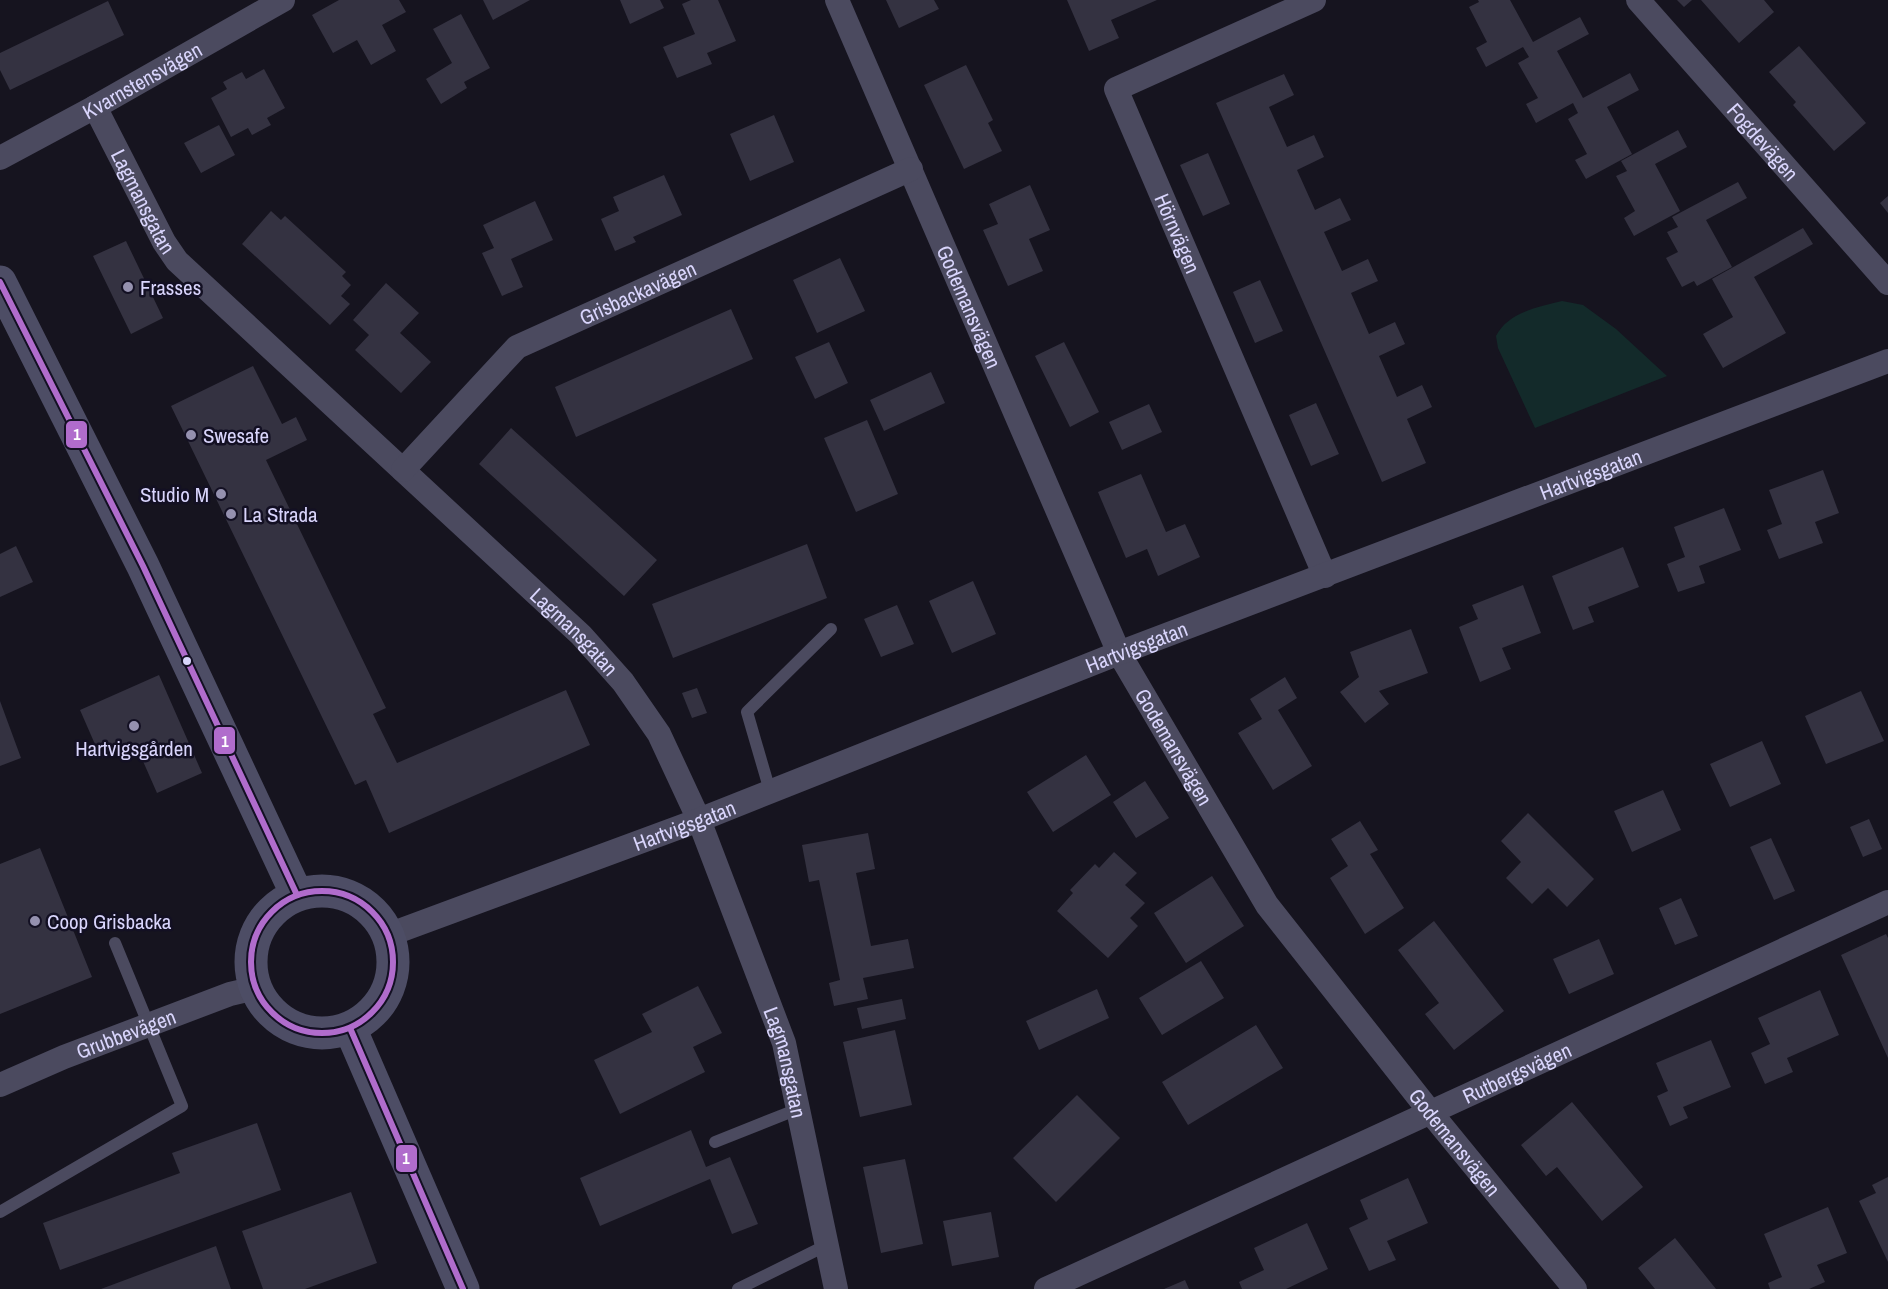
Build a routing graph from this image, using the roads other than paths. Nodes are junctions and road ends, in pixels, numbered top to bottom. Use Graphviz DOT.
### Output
graph roads {
  1 [pos="283,0"];
  2 [pos="837,0"];
  3 [pos="1314,0"];
  4 [pos="1638,0"];
  5 [pos="95,107"];
  6 [pos="0,158"];
  7 [pos="911,169"];
  8 [pos="0,282"];
  9 [pos="1888,283"];
  10 [pos="1888,361"];
  11 [pos="403,470"];
  12 [pos="1325,576"];
  13 [pos="831,629"];
  14 [pos="1119,653"];
  15 [pos="770,791"];
  16 [pos="699,820"];
  17 [pos="297,895"];
  18 [pos="1888,902"];
  19 [pos="388,935"];
  20 [pos="115,943"];
  21 [pos="256,988"];
  22 [pos="149,1027"];
  23 [pos="350,1028"];
  24 [pos="0,1085"];
  25 [pos="798,1109"];
  26 [pos="1431,1113"];
  27 [pos="715,1142"];
  28 [pos="0,1212"];
  29 [pos="827,1245"];
  30 [pos="463,1289"];
  31 [pos="738,1289"];
  32 [pos="837,1289"];
  33 [pos="1046,1289"];
  34 [pos="1575,1289"];
  1 -- 5 [label="street, Kvarnstensvägen"];
  2 -- 7 [label="street, Godemansvägen"];
  3 -- 12 [label="street, Hörnvägen"];
  4 -- 9 [label="street, Fogdevägen"];
  5 -- 6 [label="street, Kvarnstensvägen"];
  5 -- 11 [label="street, Lagmansgatan"];
  7 -- 11 [label="street, Grisbackavägen"];
  7 -- 14 [label="street, Godemansvägen"];
  8 -- 17 [label="street"];
  10 -- 12 [label="street, Hartvigsgatan"];
  11 -- 16 [label="street, Lagmansgatan"];
  12 -- 14 [label="street, Hartvigsgatan"];
  13 -- 15 [label="lane"];
  14 -- 15 [label="street, Hartvigsgatan"];
  14 -- 26 [label="street, Godemansvägen"];
  15 -- 16 [label="street, Hartvigsgatan"];
  16 -- 19 [label="street, Hartvigsgatan"];
  16 -- 25 [label="street, Lagmansgatan"];
  17 -- 19 [label="street"];
  17 -- 21 [label="street"];
  18 -- 26 [label="street, Rutbergsvägen"];
  19 -- 23 [label="street"];
  20 -- 22 [label="lane"];
  21 -- 22 [label="street, Grubbevägen"];
  21 -- 23 [label="street"];
  22 -- 24 [label="street, Grubbevägen"];
  22 -- 28 [label="lane"];
  23 -- 30 [label="street"];
  25 -- 27 [label="lane"];
  25 -- 29 [label="street, Lagmansgatan"];
  26 -- 33 [label="street, Rutbergsvägen"];
  26 -- 34 [label="street, Godemansvägen"];
  29 -- 31 [label="lane"];
  29 -- 32 [label="street, Lagmansgatan"];
}
